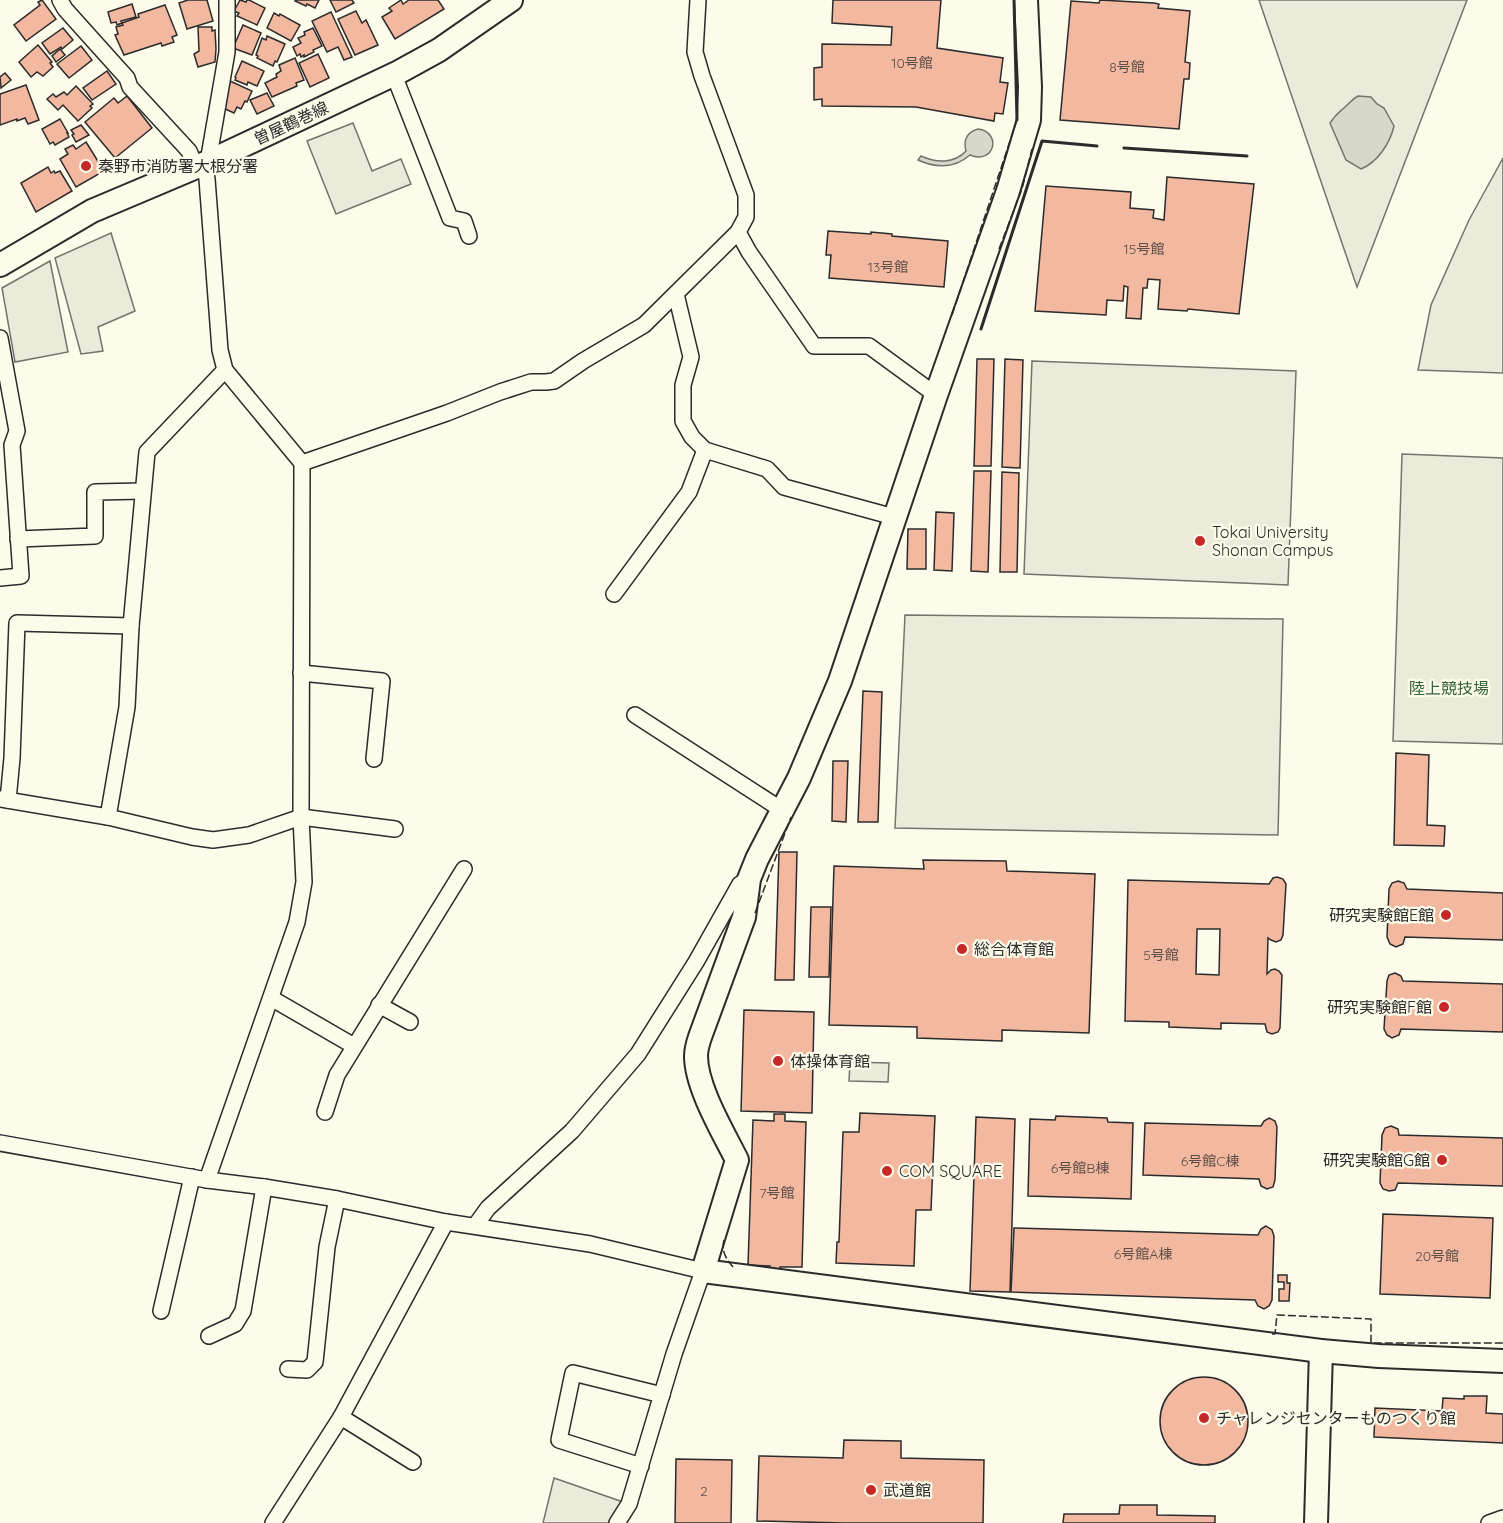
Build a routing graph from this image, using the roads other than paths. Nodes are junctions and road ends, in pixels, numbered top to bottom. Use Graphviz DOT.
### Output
graph roads {
  1 [pos="60,0"];
  2 [pos="227,0"];
  3 [pos="511,0"];
  4 [pos="698,0"];
  5 [pos="1026,0"];
  6 [pos="394,75"];
  7 [pos="203,164"];
  8 [pos="738,232"];
  9 [pos="469,236"];
  10 [pos="0,265"];
  11 [pos="676,294"];
  12 [pos="0,338"];
  13 [pos="225,370"];
  14 [pos="936,395"];
  15 [pos="705,450"];
  16 [pos="302,464"];
  17 [pos="143,491"];
  18 [pos="894,518"];
  19 [pos="18,539"];
  20 [pos="0,578"];
  21 [pos="614,594"];
  22 [pos="131,626"];
  23 [pos="301,673"];
  24 [pos="635,715"];
  25 [pos="374,759"];
  26 [pos="4,799"];
  27 [pos="782,810"];
  28 [pos="108,817"];
  29 [pos="301,817"];
  30 [pos="395,829"];
  31 [pos="464,869"];
  32 [pos="749,879"];
  33 [pos="271,998"];
  34 [pos="380,1005"];
  35 [pos="410,1022"];
  36 [pos="354,1046"];
  37 [pos="325,1112"];
  38 [pos="0,1143"];
  39 [pos="199,1178"];
  40 [pos="264,1187"];
  41 [pos="337,1199"];
  42 [pos="446,1222"];
  43 [pos="475,1226"];
  44 [pos="703,1271"];
  45 [pos="161,1311"];
  46 [pos="209,1336"];
  47 [pos="1321,1351"];
  48 [pos="1503,1361"];
  49 [pos="288,1369"];
  50 [pos="662,1395"];
  51 [pos="341,1417"];
  52 [pos="413,1462"];
  53 [pos="640,1466"];
  54 [pos="1503,1518"];
  55 [pos="273,1523"];
  56 [pos="617,1523"];
  57 [pos="1316,1523"];
  58 [pos="1489,1523"];
  1 -- 7 [label="street"];
  2 -- 7 [label="street"];
  3 -- 6 [label="street, 曽屋鶴巻線"];
  4 -- 8 [label="street"];
  5 -- 14 [label="street"];
  6 -- 7 [label="street, 曽屋鶴巻線"];
  6 -- 9 [label="street"];
  7 -- 10 [label="street, 曽屋鶴巻線"];
  7 -- 13 [label="street"];
  8 -- 11 [label="street"];
  8 -- 14 [label="street"];
  11 -- 15 [label="street"];
  11 -- 16 [label="street"];
  12 -- 19 [label="street"];
  13 -- 16 [label="street"];
  13 -- 17 [label="street"];
  14 -- 18 [label="street"];
  15 -- 18 [label="street"];
  15 -- 21 [label="street"];
  16 -- 23 [label="street"];
  17 -- 19 [label="street"];
  17 -- 22 [label="street"];
  18 -- 27 [label="street"];
  19 -- 20 [label="street"];
  22 -- 26 [label="street"];
  22 -- 28 [label="street"];
  23 -- 25 [label="street"];
  23 -- 29 [label="street"];
  24 -- 27 [label="street"];
  26 -- 28 [label="street"];
  27 -- 32 [label="street"];
  28 -- 29 [label="street"];
  29 -- 30 [label="street"];
  29 -- 33 [label="street"];
  31 -- 34 [label="street"];
  32 -- 43 [label="street"];
  32 -- 44 [label="street"];
  33 -- 36 [label="street"];
  33 -- 39 [label="street"];
  34 -- 35 [label="street"];
  34 -- 36 [label="street"];
  36 -- 37 [label="street"];
  38 -- 39 [label="street"];
  39 -- 40 [label="street"];
  39 -- 45 [label="street"];
  40 -- 41 [label="street"];
  40 -- 46 [label="street"];
  41 -- 42 [label="street"];
  41 -- 49 [label="street"];
  42 -- 43 [label="street"];
  42 -- 51 [label="street"];
  43 -- 44 [label="street"];
  44 -- 47 [label="street"];
  44 -- 50 [label="street"];
  47 -- 48 [label="street"];
  47 -- 57 [label="street"];
  50 -- 53 [label="street"];
  50 -- 53 [label="street"];
  51 -- 52 [label="street"];
  51 -- 55 [label="street"];
  53 -- 56 [label="street"];
  54 -- 58 [label="street"];
}
